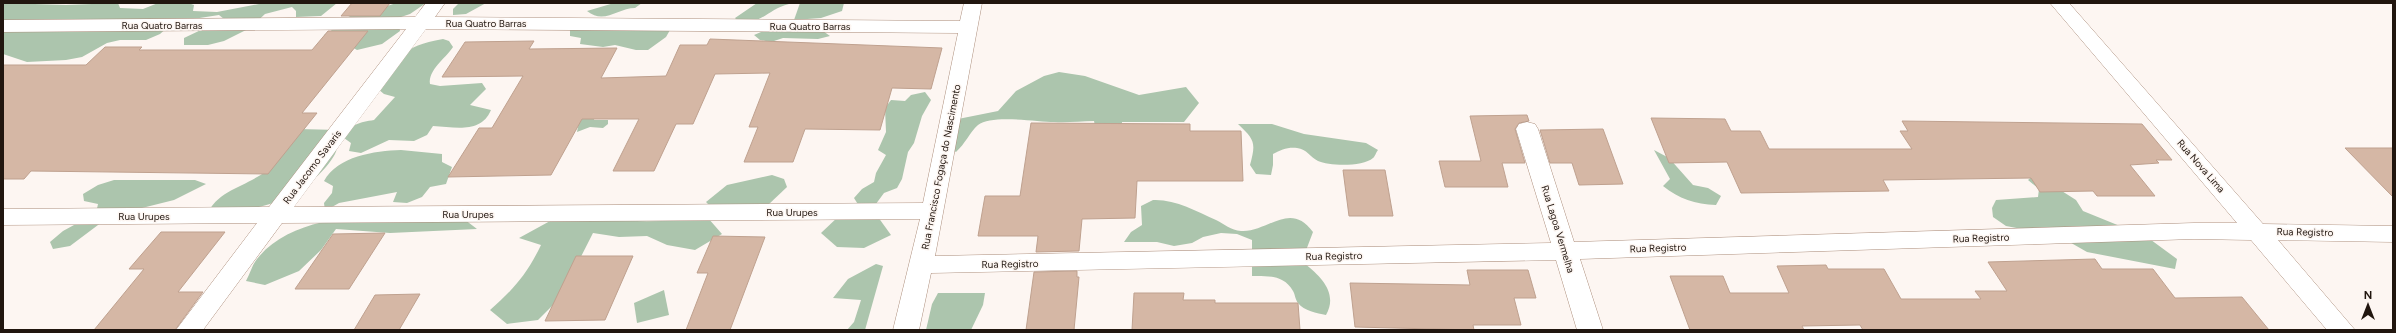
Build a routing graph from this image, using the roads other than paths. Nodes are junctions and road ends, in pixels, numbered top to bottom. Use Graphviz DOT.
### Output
graph roads {
  1 [pos="436,3"];
  2 [pos="973,3"];
  3 [pos="2059,3"];
  4 [pos="2079,3"];
  5 [pos="421,23"];
  6 [pos="3,26"];
  7 [pos="968,27"];
  8 [pos="1527,129"];
  9 [pos="934,211"];
  10 [pos="3,216"];
  11 [pos="275,216"];
  12 [pos="2257,231"];
  13 [pos="2393,234"];
  14 [pos="1565,251"];
  15 [pos="922,266"];
  16 [pos="189,330"];
  17 [pos="906,330"];
  18 [pos="1590,330"];
  19 [pos="2342,330"];
  1 -- 5 [label="street, Rua Jacomo Savaris"];
  2 -- 7 [label="street, Rua Francisco Fogaça do Nascimento"];
  3 -- 4 [label="street"];
  3 -- 12 [label="street, Rua Nova Lima"];
  5 -- 6 [label="street, Rua Quatro Barras"];
  5 -- 7 [label="street, Rua Quatro Barras"];
  5 -- 11 [label="street, Rua Jacomo Savaris"];
  7 -- 9 [label="street, Rua Francisco Fogaça do Nascimento"];
  8 -- 14 [label="street, Rua Lagoa Vermelha"];
  9 -- 11 [label="street, Rua Urupes"];
  9 -- 15 [label="street, Rua Francisco Fogaça do Nascimento"];
  10 -- 11 [label="street, Rua Urupes"];
  11 -- 16 [label="street, Rua Jacomo Savaris"];
  12 -- 13 [label="street, Rua Registro"];
  12 -- 14 [label="street, Rua Registro"];
  12 -- 19 [label="street, Rua Nova Lima"];
  14 -- 15 [label="street, Rua Registro"];
  14 -- 18 [label="street, Rua Lagoa Vermelha"];
  15 -- 17 [label="street, Rua Francisco Fogaça do Nascimento"];
}
